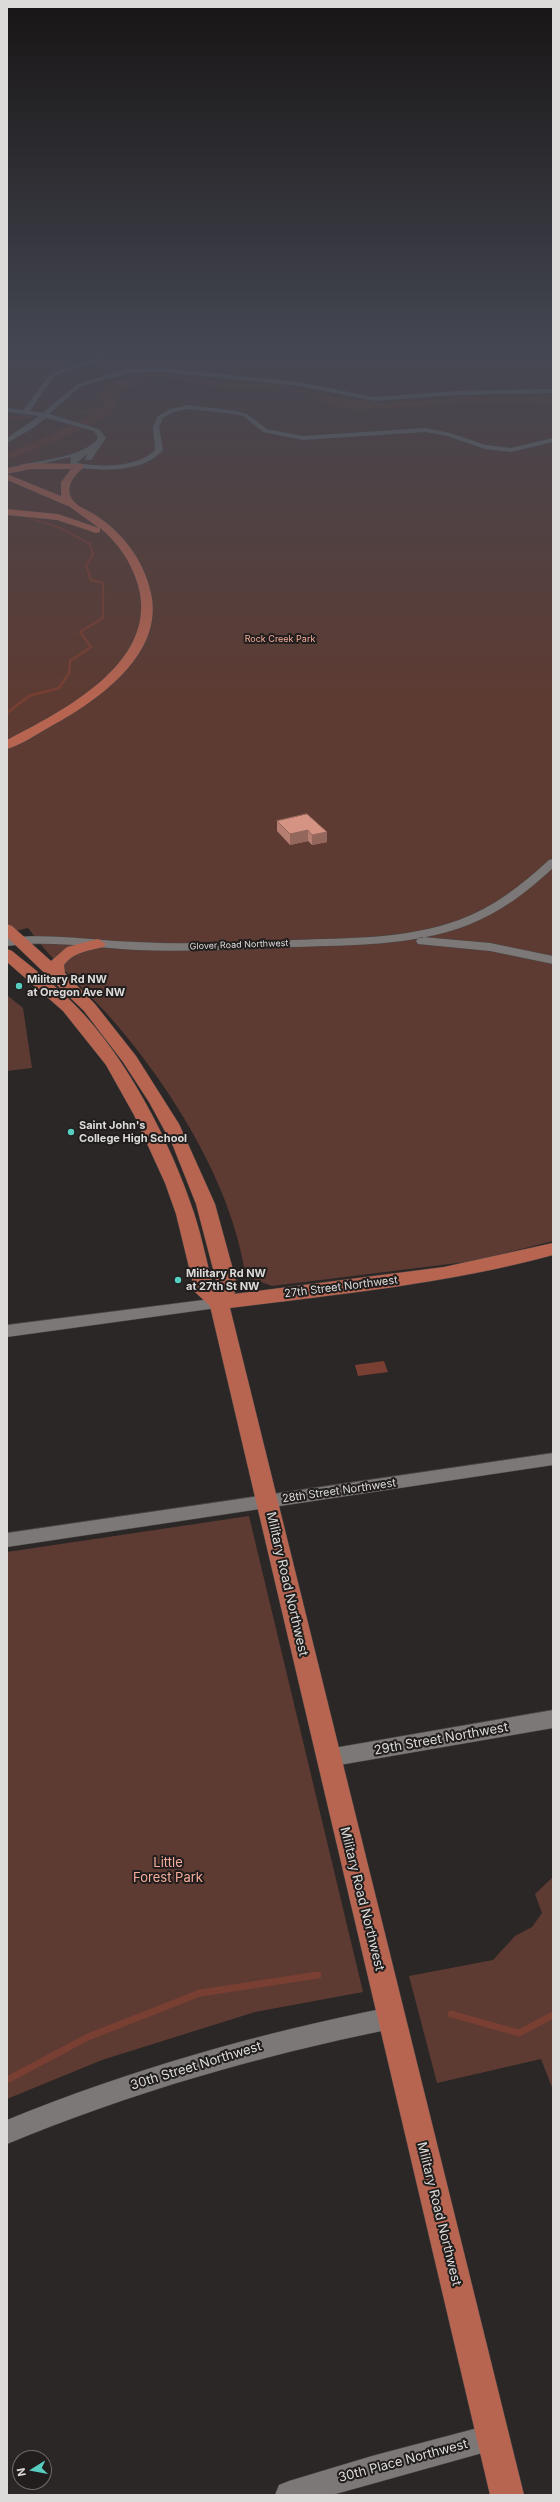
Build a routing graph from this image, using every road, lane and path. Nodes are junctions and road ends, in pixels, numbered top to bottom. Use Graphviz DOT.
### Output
graph roads {
  1 [pos="22,467"];
  2 [pos="36,467"];
  3 [pos="79,467"];
  4 [pos="7,471"];
  5 [pos="15,487"];
  6 [pos="7,507"];
  7 [pos="76,507"];
  8 [pos="7,512"];
  9 [pos="96,530"];
  10 [pos="7,735"];
  11 [pos="7,744"];
  12 [pos="553,862"];
  13 [pos="457,926"];
  14 [pos="7,929"];
  15 [pos="386,940"];
  16 [pos="98,944"];
  17 [pos="468,944"];
  18 [pos="11,946"];
  19 [pos="553,960"];
  20 [pos="57,974"];
  21 [pos="553,1249"];
  22 [pos="219,1303"];
  23 [pos="7,1330"];
  24 [pos="553,1459"];
  25 [pos="267,1501"];
  26 [pos="7,1540"];
  27 [pos="553,1719"];
  28 [pos="328,1758"];
  29 [pos="391,2018"];
  30 [pos="7,2132"];
  31 [pos="493,2437"];
  32 [pos="289,2495"];
  33 [pos="507,2495"];
  1 -- 2 [label="main road"];
  1 -- 4 [label="main road"];
  3 -- 7 [label="main road"];
  5 -- 6 [label="main road"];
  5 -- 7 [label="main road"];
  5 -- 9 [label="main road"];
  7 -- 11 [label="main road"];
  8 -- 9 [label="main road"];
  9 -- 10 [label="main road"];
  12 -- 13 [label="street, Glover Road Northwest"];
  13 -- 15 [label="street, Glover Road Northwest"];
  13 -- 17 [label="street"];
  14 -- 18 [label="main road"];
  15 -- 16 [label="street, Glover Road Northwest"];
  15 -- 17 [label="street"];
  16 -- 18 [label="street, Glover Road Northwest"];
  16 -- 20 [label="main road"];
  17 -- 19 [label="street"];
  18 -- 20 [label="main road"];
  18 -- 22 [label="main road"];
  20 -- 22 [label="main road"];
  21 -- 22 [label="main road, 27th Street Northwest"];
  22 -- 23 [label="street, 27th Street Northwest"];
  22 -- 25 [label="main road, Military Road Northwest"];
  24 -- 25 [label="street, 28th Street Northwest"];
  25 -- 26 [label="street, 28th Street Northwest"];
  25 -- 28 [label="main road, Military Road Northwest"];
  27 -- 28 [label="street, 29th Street Northwest"];
  28 -- 29 [label="main road, Military Road Northwest"];
  29 -- 30 [label="street, 30th Street Northwest"];
  29 -- 31 [label="main road, Military Road Northwest"];
  31 -- 32 [label="street, 30th Place Northwest"];
  31 -- 33 [label="main road, Military Road Northwest"];
}
